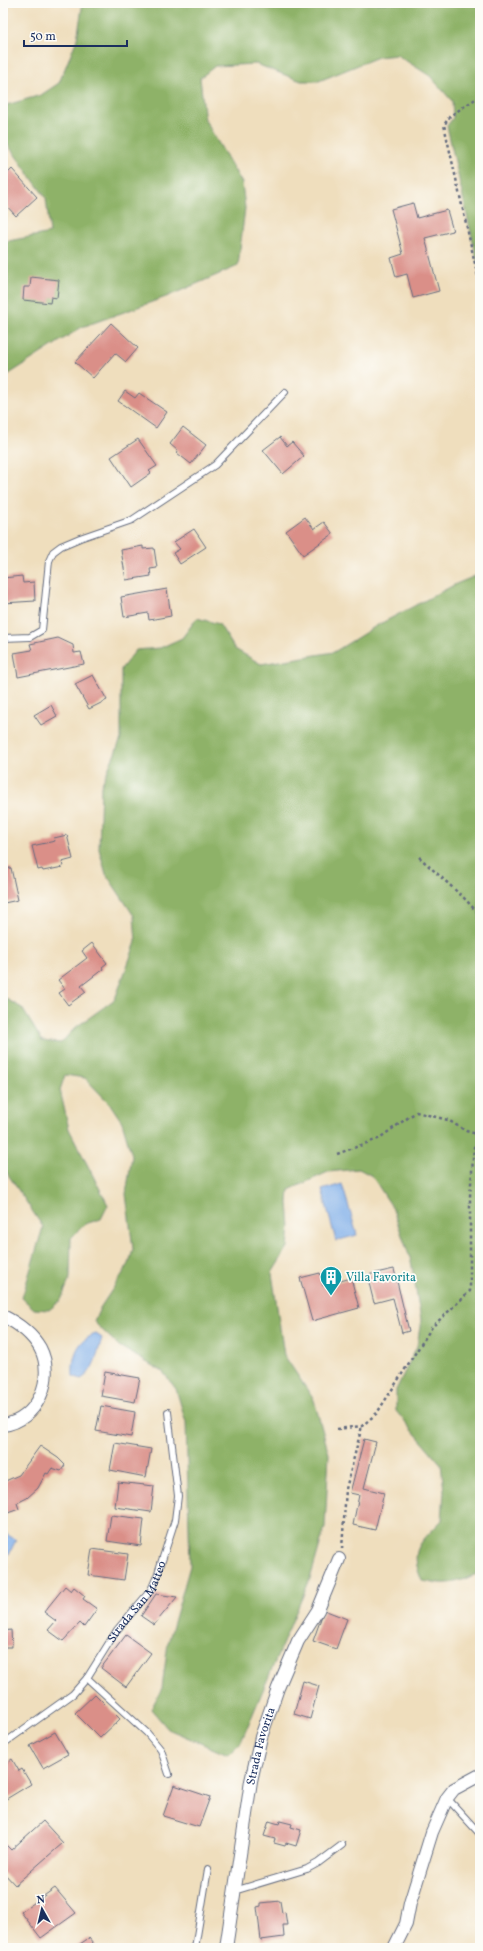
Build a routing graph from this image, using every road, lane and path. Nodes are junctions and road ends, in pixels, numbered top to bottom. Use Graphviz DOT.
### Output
graph roads {
  1 [pos="480,96"];
  2 [pos="480,286"];
  3 [pos="285,392"];
  4 [pos="3,638"];
  5 [pos="419,857"];
  6 [pos="480,915"];
  7 [pos="480,1135"];
  8 [pos="480,1140"];
  9 [pos="337,1154"];
  10 [pos="3,1316"];
  11 [pos="168,1412"];
  12 [pos="3,1425"];
  13 [pos="362,1426"];
  14 [pos="337,1428"];
  15 [pos="339,1559"];
  16 [pos="87,1678"];
  17 [pos="3,1744"];
  18 [pos="169,1774"];
  19 [pos="480,1775"];
  20 [pos="447,1798"];
  21 [pos="480,1834"];
  22 [pos="342,1845"];
  23 [pos="208,1869"];
  24 [pos="234,1891"];
  25 [pos="195,1948"];
  26 [pos="226,1948"];
  27 [pos="394,1948"];
  1 -- 2 [label="path"];
  3 -- 4 [label="lane"];
  5 -- 6 [label="path"];
  7 -- 9 [label="path"];
  8 -- 13 [label="path"];
  10 -- 12 [label="street"];
  11 -- 16 [label="lane, Strada San Matteo"];
  13 -- 14 [label="path"];
  13 -- 15 [label="path"];
  15 -- 24 [label="street, Strada Favorita"];
  16 -- 17 [label="lane, Strada San Matteo"];
  16 -- 18 [label="lane"];
  19 -- 20 [label="street"];
  20 -- 21 [label="lane"];
  20 -- 27 [label="street"];
  22 -- 24 [label="lane"];
  23 -- 25 [label="lane"];
  24 -- 26 [label="street, Strada Favorita"];
}
